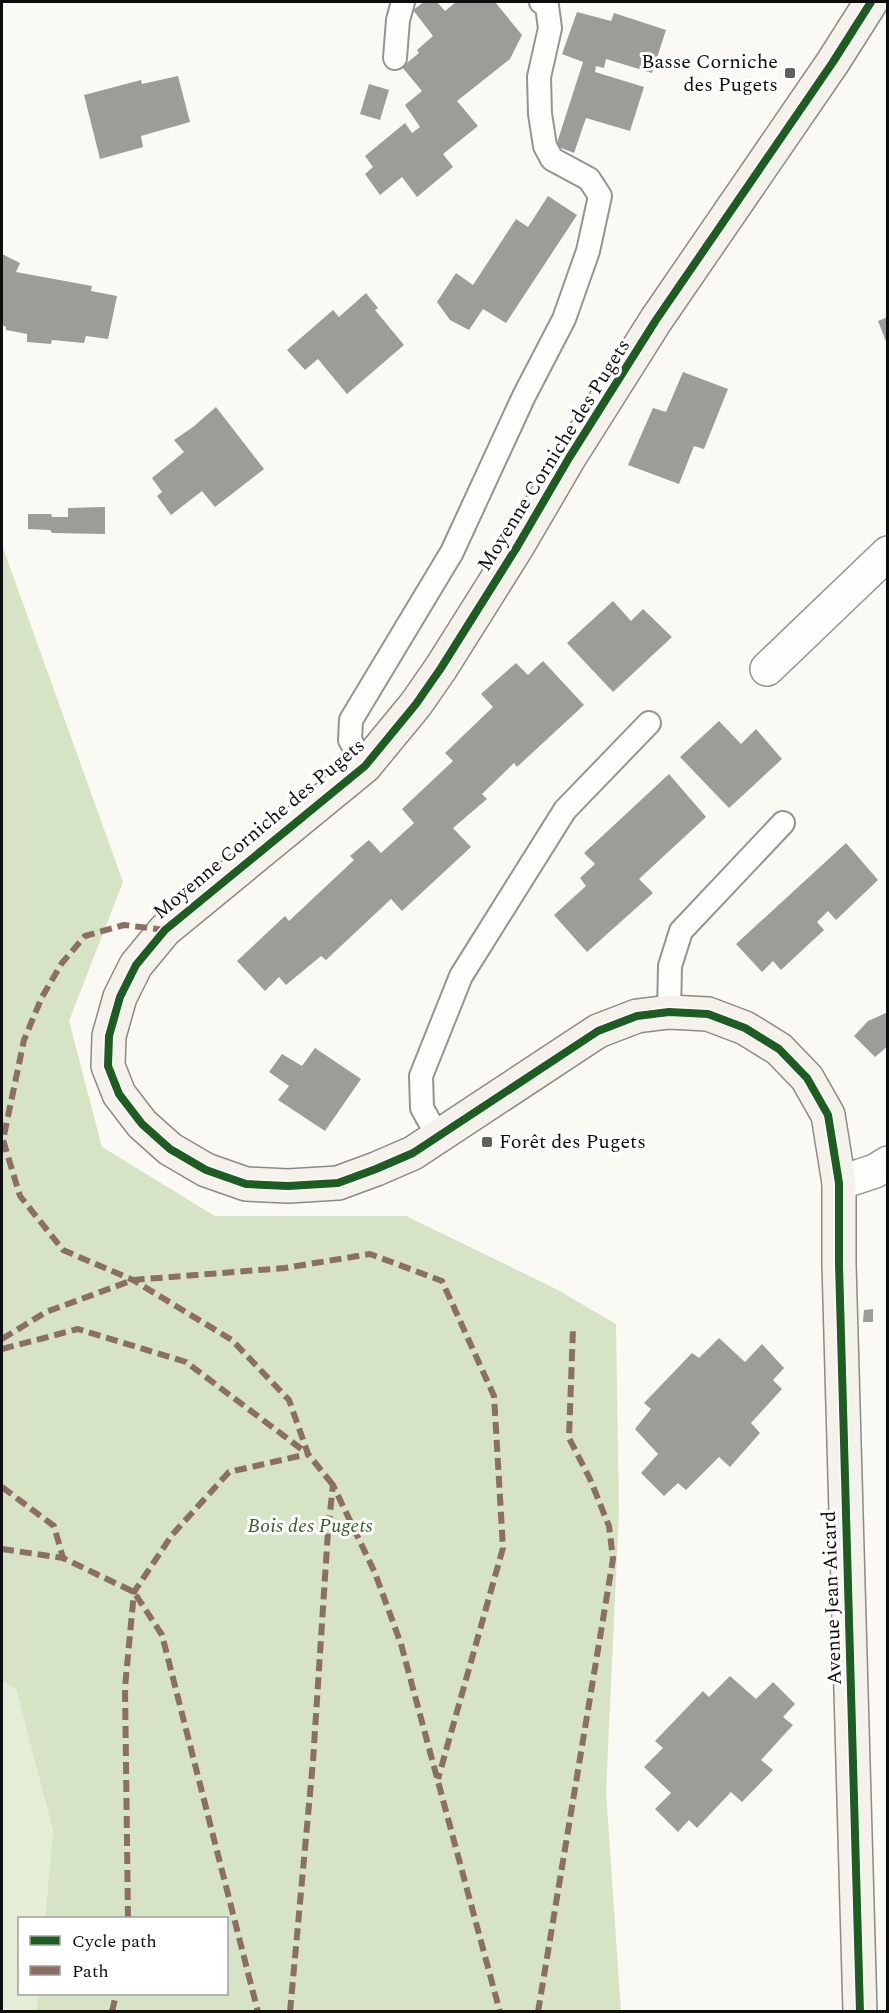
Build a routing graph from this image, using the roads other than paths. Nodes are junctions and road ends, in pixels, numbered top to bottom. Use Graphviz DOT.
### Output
graph roads {
  1 [pos="404,2"];
  2 [pos="540,2"];
  3 [pos="861,6"];
  4 [pos="395,58"];
  5 [pos="888,553"];
  6 [pos="767,669"];
  7 [pos="649,723"];
  8 [pos="364,766"];
  9 [pos="783,823"];
  10 [pos="669,1012"];
  11 [pos="438,1137"];
  12 [pos="888,1163"];
  13 [pos="839,1183"];
  14 [pos="860,2012"];
  1 -- 4 [label="lane"];
  2 -- 8 [label="lane"];
  3 -- 8 [label="street, Moyenne Corniche des Pugets"];
  5 -- 6 [label="street"];
  7 -- 11 [label="lane"];
  8 -- 11 [label="street, Moyenne Corniche des Pugets"];
  9 -- 10 [label="lane"];
  10 -- 11 [label="street, Moyenne Corniche des Pugets"];
  10 -- 13 [label="street, Moyenne Corniche des Pugets"];
  12 -- 13 [label="street"];
  13 -- 14 [label="street, Avenue Jean Aicard"];
}
